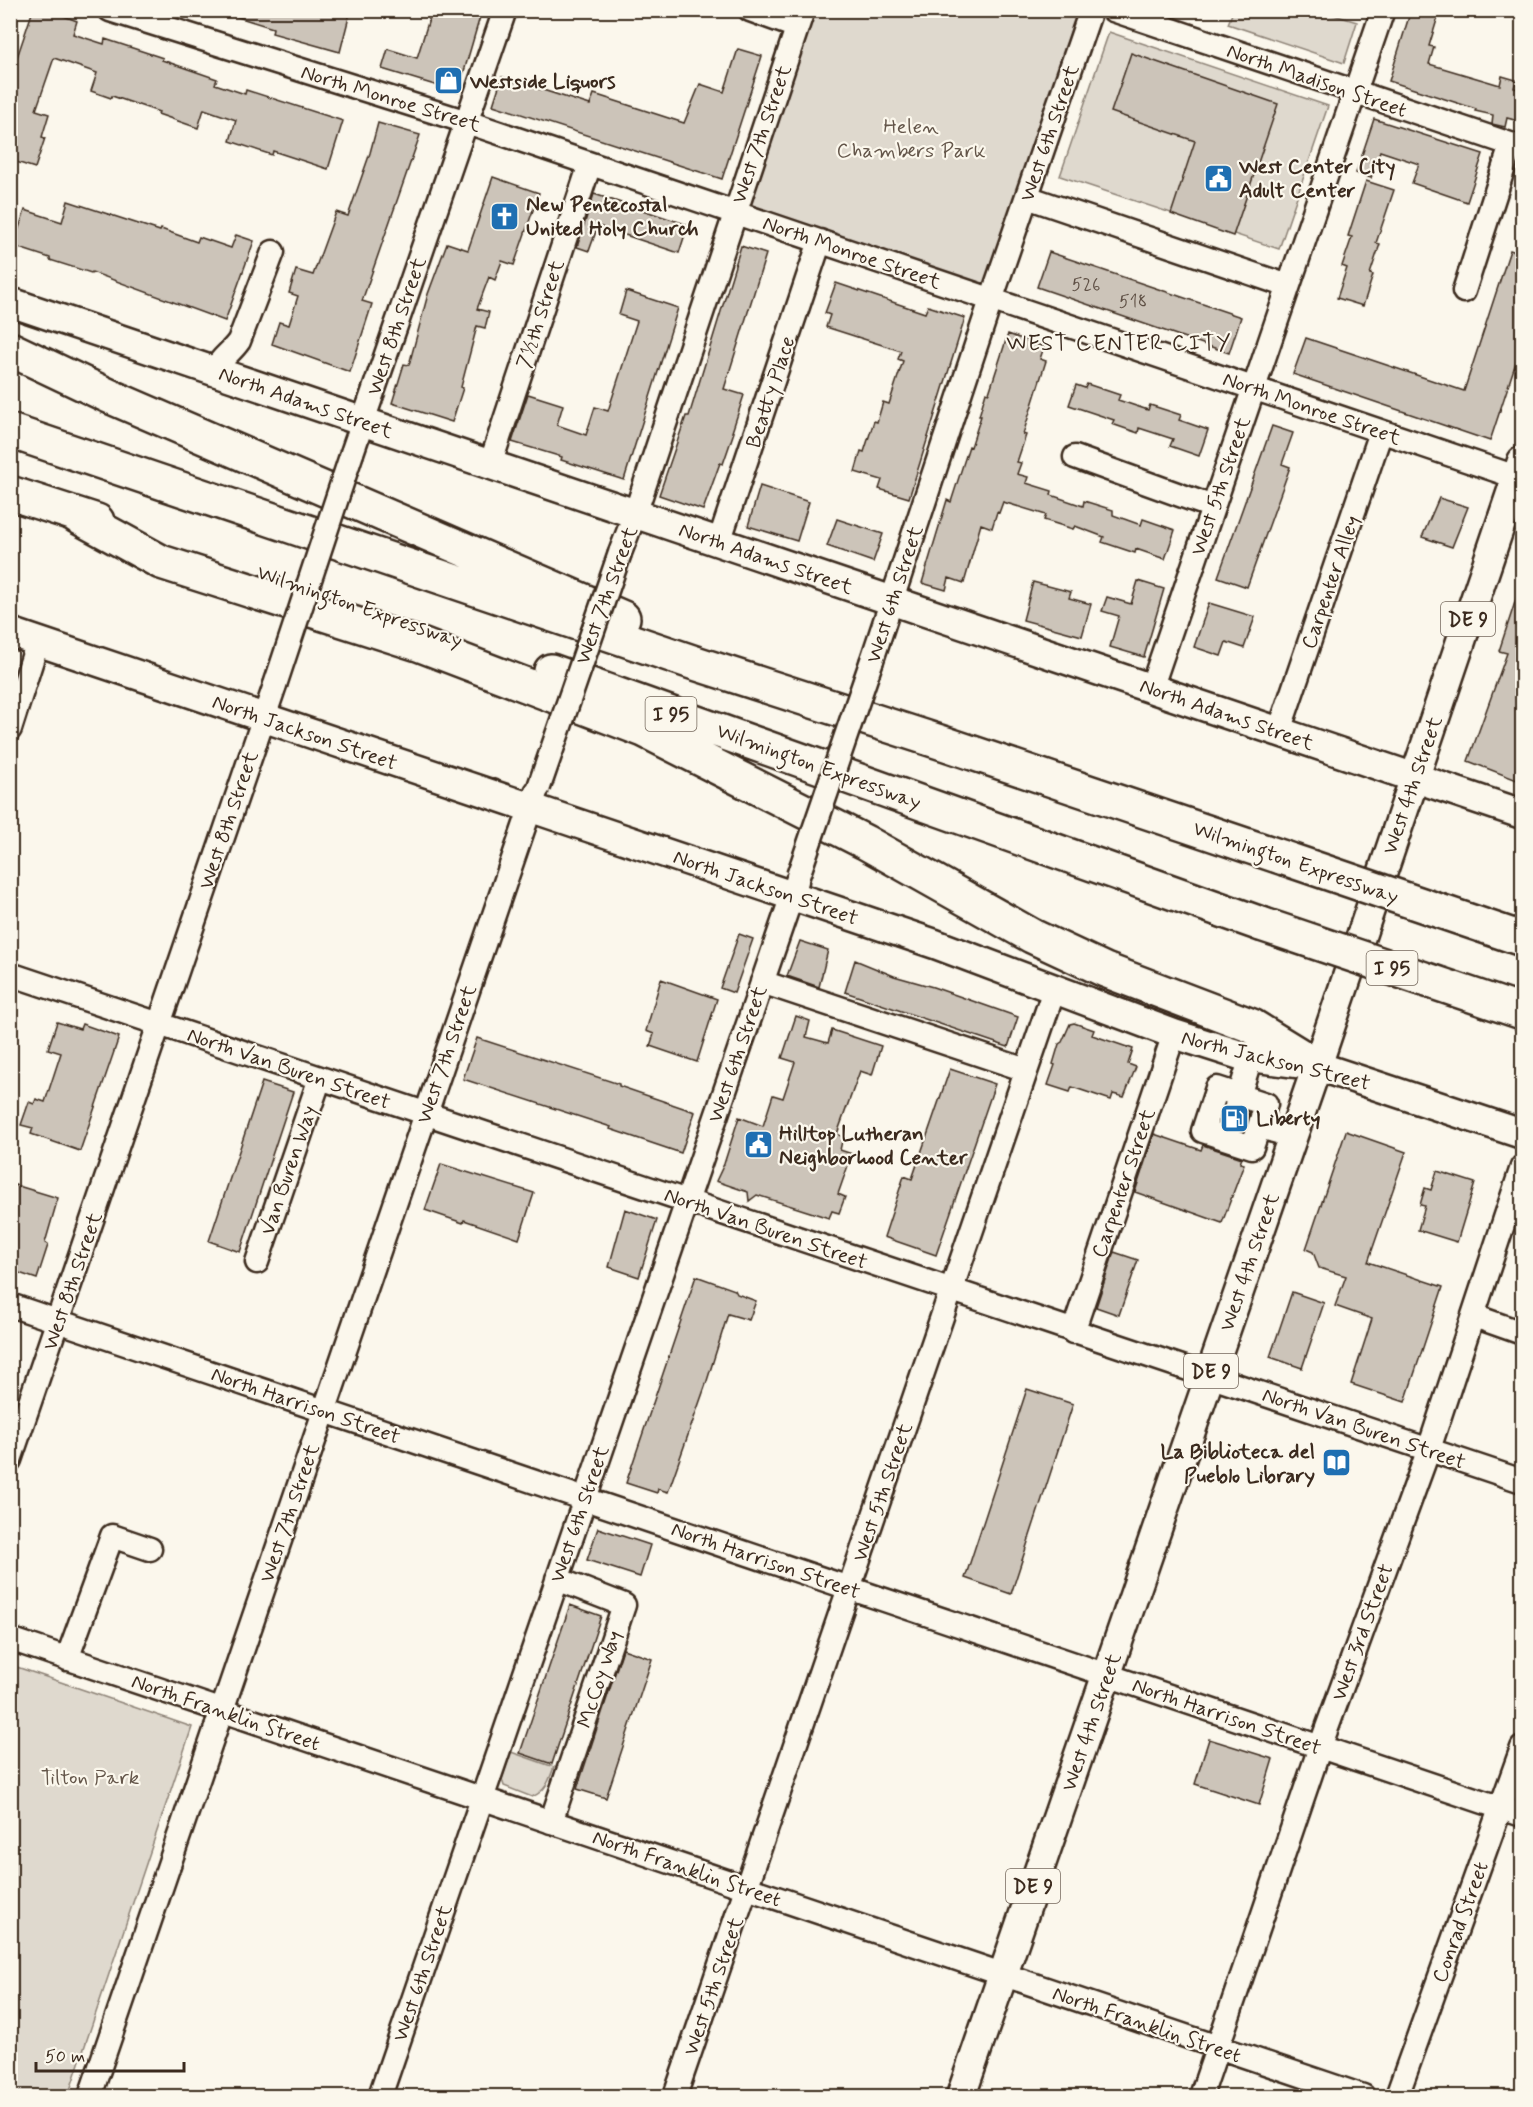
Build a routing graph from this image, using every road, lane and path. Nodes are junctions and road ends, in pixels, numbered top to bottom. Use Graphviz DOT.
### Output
graph roads {
  1 [pos="110,10"];
  2 [pos="505,10"];
  3 [pos="750,10"];
  4 [pos="1091,10"];
  5 [pos="1113,10"];
  6 [pos="1383,10"];
  7 [pos="800,19"];
  8 [pos="1354,92"];
  9 [pos="466,122"];
  10 [pos="1517,146"];
  11 [pos="590,164"];
  12 [pos="1027,197"];
  13 [pos="734,212"];
  14 [pos="820,242"];
  15 [pos="273,252"];
  16 [pos="1288,286"];
  17 [pos="1464,291"];
  18 [pos="992,300"];
  19 [pos="10,302"];
  20 [pos="10,350"];
  21 [pos="214,371"];
  22 [pos="1253,388"];
  23 [pos="363,422"];
  24 [pos="10,431"];
  25 [pos="1381,432"];
  26 [pos="1075,457"];
  27 [pos="490,465"];
  28 [pos="1521,472"];
  29 [pos="10,493"];
  30 [pos="1213,507"];
  31 [pos="635,514"];
  32 [pos="77,516"];
  33 [pos="719,542"];
  34 [pos="891,601"];
  35 [pos="10,632"];
  36 [pos="38,641"];
  37 [pos="1151,689"];
  38 [pos="263,718"];
  39 [pos="10,729"];
  40 [pos="1279,731"];
  41 [pos="946,744"];
  42 [pos="1415,778"];
  43 [pos="535,797"];
  44 [pos="1522,814"];
  45 [pos="795,886"];
  46 [pos="1522,939"];
  47 [pos="10,974"];
  48 [pos="762,982"];
  49 [pos="1054,990"];
  50 [pos="1522,1012"];
  51 [pos="159,1024"];
  52 [pos="1174,1034"];
  53 [pos="1251,1057"];
  54 [pos="1317,1066"];
  55 [pos="1026,1070"];
  56 [pos="320,1078"];
  57 [pos="1238,1101"];
  58 [pos="426,1114"];
  59 [pos="1259,1127"];
  60 [pos="1522,1134"];
  61 [pos="1293,1136"];
  62 [pos="1522,1167"];
  63 [pos="686,1201"];
  64 [pos="257,1262"];
  65 [pos="951,1290"];
  66 [pos="10,1305"];
  67 [pos="1474,1316"];
  68 [pos="58,1321"];
  69 [pos="1073,1332"];
  70 [pos="1522,1333"];
  71 [pos="1210,1376"];
  72 [pos="324,1411"];
  73 [pos="1429,1449"];
  74 [pos="10,1460"];
  75 [pos="1522,1482"];
  76 [pos="584,1499"];
  77 [pos="150,1549"];
  78 [pos="557,1579"];
  79 [pos="849,1588"];
  80 [pos="10,1639"];
  81 [pos="67,1659"];
  82 [pos="1107,1676"];
  83 [pos="222,1711"];
  84 [pos="1320,1747"];
  85 [pos="1522,1748"];
  86 [pos="482,1798"];
  87 [pos="1501,1808"];
  88 [pos="1522,1815"];
  89 [pos="551,1822"];
  90 [pos="747,1888"];
  91 [pos="1002,1974"];
  92 [pos="1218,2048"];
  93 [pos="90,2097"];
  94 [pos="380,2097"];
  95 [pos="675,2097"];
  96 [pos="960,2097"];
  97 [pos="1201,2097"];
  98 [pos="1363,2097"];
  99 [pos="1397,2097"];
  1 -- 9 [label="street, North Monroe Street"];
  2 -- 9 [label="street, West 8th Street"];
  3 -- 7 [label="street"];
  4 -- 12 [label="street, West 6th Street"];
  5 -- 8 [label="street, North Madison Street"];
  6 -- 8 [label="street, West 5th Street"];
  7 -- 13 [label="street, West 7th Street"];
  8 -- 10 [label="street, North Madison Street"];
  8 -- 16 [label="street, West 5th Street"];
  9 -- 11 [label="street, North Monroe Street"];
  9 -- 23 [label="street, West 8th Street"];
  10 -- 17 [label="street"];
  11 -- 13 [label="street, North Monroe Street"];
  11 -- 27 [label="street, 7½th Street"];
  12 -- 16 [label="street"];
  12 -- 18 [label="street, West 6th Street"];
  13 -- 14 [label="street, North Monroe Street"];
  13 -- 31 [label="street, West 7th Street"];
  14 -- 18 [label="street, North Monroe Street"];
  14 -- 33 [label="street, Beatty Place"];
  15 -- 21 [label="street"];
  16 -- 22 [label="street, West 5th Street"];
  18 -- 22 [label="street, North Monroe Street"];
  18 -- 34 [label="street, West 6th Street"];
  19 -- 21 [label="main road, North Adams Street"];
  20 -- 41 [label="highway"];
  21 -- 23 [label="main road, North Adams Street"];
  22 -- 25 [label="street, North Monroe Street"];
  22 -- 30 [label="street, West 5th Street"];
  23 -- 27 [label="main road, North Adams Street"];
  23 -- 38 [label="street, West 8th Street, bridge"];
  24 -- 41 [label="highway, Wilmington Expressway"];
  25 -- 28 [label="street, North Monroe Street"];
  25 -- 40 [label="street, Carpenter Alley"];
  26 -- 30 [label="street"];
  27 -- 31 [label="main road, North Adams Street"];
  28 -- 42 [label="main road, West 4th Street / DE 9"];
  29 -- 32 [label="highway, Wilmington Expressway / I 95"];
  30 -- 37 [label="street, West 5th Street"];
  31 -- 33 [label="main road, North Adams Street"];
  31 -- 43 [label="street, West 7th Street, bridge"];
  32 -- 50 [label="highway, Wilmington Expressway / I 95, bridge"];
  32 -- 54 [label="highway"];
  33 -- 34 [label="main road, North Adams Street"];
  34 -- 37 [label="main road, North Adams Street"];
  34 -- 45 [label="street, West 6th Street, bridge"];
  35 -- 36 [label="main road, North Jackson Street"];
  36 -- 38 [label="main road, North Jackson Street"];
  36 -- 39 [label="street"];
  37 -- 40 [label="main road, North Adams Street"];
  38 -- 43 [label="main road, North Jackson Street"];
  38 -- 51 [label="street, West 8th Street"];
  40 -- 42 [label="main road, North Adams Street"];
  41 -- 46 [label="highway, Wilmington Expressway, bridge"];
  42 -- 44 [label="main road, North Adams Street"];
  42 -- 54 [label="main road, West 4th Street / DE 9"];
  43 -- 45 [label="main road, North Jackson Street"];
  43 -- 58 [label="street, West 7th Street"];
  45 -- 48 [label="street, West 6th Street"];
  45 -- 49 [label="main road, North Jackson Street"];
  47 -- 51 [label="street, North Van Buren Street"];
  48 -- 55 [label="street"];
  48 -- 63 [label="street, West 6th Street"];
  49 -- 52 [label="main road, North Jackson Street"];
  49 -- 55 [label="street, West 5th Street"];
  51 -- 56 [label="street, North Van Buren Street"];
  51 -- 68 [label="street, West 8th Street"];
  52 -- 53 [label="main road, North Jackson Street"];
  52 -- 69 [label="street, Carpenter Street"];
  53 -- 54 [label="main road, North Jackson Street"];
  53 -- 57 [label="street"];
  54 -- 60 [label="main road, North Jackson Street"];
  54 -- 61 [label="main road, West 4th Street / DE 9"];
  55 -- 65 [label="street, West 5th Street"];
  56 -- 58 [label="street, North Van Buren Street"];
  56 -- 64 [label="street, Van Buren Way"];
  57 -- 59 [label="street"];
  57 -- 59 [label="street"];
  58 -- 63 [label="street, North Van Buren Street"];
  58 -- 72 [label="street, West 7th Street"];
  59 -- 61 [label="street"];
  61 -- 71 [label="main road, West 4th Street / DE 9"];
  62 -- 67 [label="street, West 3rd Street"];
  63 -- 65 [label="street, North Van Buren Street"];
  63 -- 76 [label="street, West 6th Street"];
  65 -- 69 [label="street, North Van Buren Street"];
  65 -- 79 [label="street, West 5th Street"];
  66 -- 68 [label="street, North Harrison Street"];
  67 -- 70 [label="street"];
  67 -- 73 [label="street, West 3rd Street"];
  68 -- 72 [label="street, North Harrison Street"];
  68 -- 74 [label="street, West 8th Street"];
  69 -- 71 [label="street, North Van Buren Street"];
  71 -- 73 [label="street, North Van Buren Street"];
  71 -- 82 [label="main road, West 4th Street / DE 9"];
  72 -- 76 [label="street, North Harrison Street"];
  72 -- 83 [label="street, West 7th Street"];
  73 -- 75 [label="street, North Van Buren Street"];
  73 -- 84 [label="street, West 3rd Street"];
  76 -- 78 [label="street, West 6th Street"];
  76 -- 79 [label="street, North Harrison Street"];
  77 -- 81 [label="street"];
  78 -- 86 [label="street, West 6th Street"];
  78 -- 89 [label="street, McCoy Way"];
  79 -- 82 [label="street, North Harrison Street"];
  79 -- 90 [label="street, West 5th Street"];
  80 -- 81 [label="street, North Franklin Street"];
  81 -- 83 [label="street, North Franklin Street"];
  82 -- 84 [label="street, North Harrison Street"];
  82 -- 91 [label="main road, West 4th Street / DE 9"];
  83 -- 86 [label="street, North Franklin Street"];
  83 -- 93 [label="street, West 7th Street"];
  84 -- 87 [label="street, North Harrison Street"];
  84 -- 92 [label="street, West 3rd Street"];
  85 -- 87 [label="street, Conrad Street"];
  86 -- 89 [label="street, North Franklin Street"];
  86 -- 94 [label="street, West 6th Street"];
  87 -- 88 [label="street, North Harrison Street"];
  87 -- 99 [label="street, Conrad Street"];
  89 -- 90 [label="street, North Franklin Street"];
  90 -- 91 [label="street, North Franklin Street"];
  90 -- 95 [label="street, West 5th Street"];
  91 -- 92 [label="street, North Franklin Street"];
  91 -- 96 [label="main road, West 4th Street / DE 9"];
  92 -- 97 [label="street, West 3rd Street"];
  92 -- 98 [label="street, North Franklin Street"];
}
